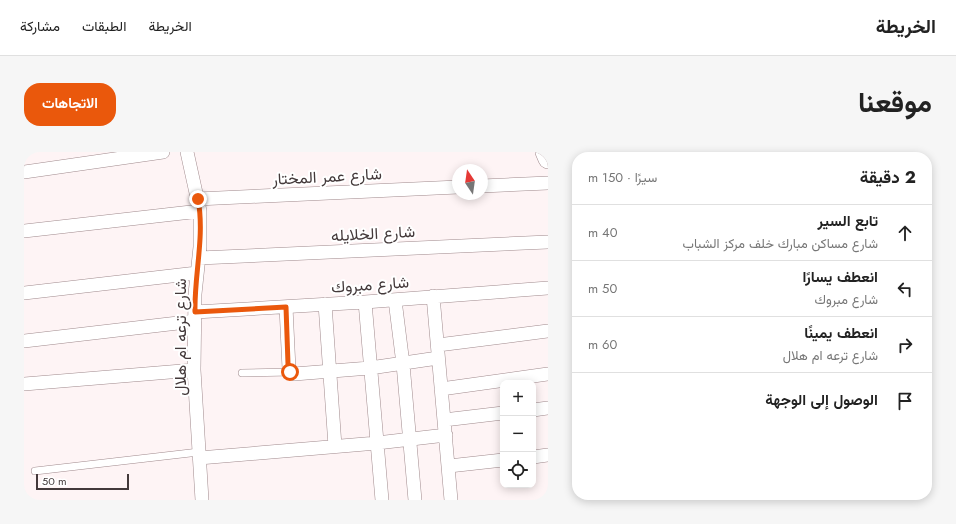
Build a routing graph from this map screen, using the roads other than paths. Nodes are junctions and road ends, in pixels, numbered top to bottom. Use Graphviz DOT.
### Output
graph roads {
  1 [pos="163,152"];
  2 [pos="187,152"];
  3 [pos="545,152"];
  4 [pos="548,160"];
  5 [pos="24,172"];
  6 [pos="548,183"];
  7 [pos="488,186"];
  8 [pos="452,187"];
  9 [pos="199,205"];
  10 [pos="24,231"];
  11 [pos="548,242"];
  12 [pos="199,258"];
  13 [pos="197,272"];
  14 [pos="548,288"];
  15 [pos="24,293"];
  16 [pos="433,296"];
  17 [pos="395,300"];
  18 [pos="365,302"];
  19 [pos="325,304"];
  20 [pos="286,307"];
  21 [pos="195,317"];
  22 [pos="548,331"];
  23 [pos="24,341"];
  24 [pos="438,352"];
  25 [pos="403,364"];
  26 [pos="370,368"];
  27 [pos="194,370"];
  28 [pos="290,372"];
  29 [pos="330,372"];
  30 [pos="242,373"];
  31 [pos="548,374"];
  32 [pos="24,384"];
  33 [pos="441,389"];
  34 [pos="548,408"];
  35 [pos="536,410"];
  36 [pos="500,414"];
  37 [pos="444,420"];
  38 [pos="446,435"];
  39 [pos="410,439"];
  40 [pos="377,443"];
  41 [pos="334,446"];
  42 [pos="199,455"];
  43 [pos="548,455"];
  44 [pos="536,457"];
  45 [pos="500,460"];
  46 [pos="449,466"];
  47 [pos="35,471"];
  48 [pos="202,500"];
  49 [pos="382,500"];
  50 [pos="415,500"];
  51 [pos="451,500"];
  1 -- 5 [label="street"];
  2 -- 9 [label="street, شارع ترعه ام هلال"];
  3 -- 4 [label="street"];
  6 -- 7 [label="street"];
  8 -- 9 [label="street, شارع عمر المختار"];
  9 -- 10 [label="street, شارع عمر المختار"];
  9 -- 12 [label="street, شارع ترعه ام هلال"];
  11 -- 12 [label="street, شارع الخلايله"];
  12 -- 13 [label="street, شارع ترعه ام هلال"];
  13 -- 15 [label="street"];
  13 -- 21 [label="street, شارع ترعه ام هلال"];
  14 -- 16 [label="street, شارع مبروك"];
  16 -- 17 [label="street, شارع مبروك"];
  16 -- 24 [label="street"];
  17 -- 18 [label="street, شارع مبروك"];
  17 -- 25 [label="street"];
  18 -- 19 [label="street, شارع مبروك"];
  18 -- 26 [label="street"];
  19 -- 20 [label="street, شارع مبروك"];
  19 -- 29 [label="street"];
  20 -- 21 [label="street, شارع مبروك"];
  20 -- 28 [label="street"];
  21 -- 23 [label="street, شارع مبروك"];
  21 -- 27 [label="street, شارع ترعه ام هلال"];
  22 -- 24 [label="street"];
  24 -- 25 [label="street"];
  24 -- 33 [label="street"];
  25 -- 26 [label="street"];
  25 -- 39 [label="street"];
  26 -- 29 [label="street"];
  26 -- 40 [label="street"];
  27 -- 32 [label="street"];
  27 -- 42 [label="street, شارع ترعه ام هلال"];
  28 -- 29 [label="street"];
  28 -- 30 [label="lane"];
  29 -- 41 [label="street"];
  31 -- 33 [label="street"];
  33 -- 37 [label="street"];
  34 -- 35 [label="street"];
  36 -- 37 [label="street"];
  37 -- 38 [label="street"];
  38 -- 39 [label="street"];
  38 -- 46 [label="street"];
  39 -- 40 [label="street"];
  39 -- 50 [label="street"];
  40 -- 41 [label="street"];
  40 -- 49 [label="street"];
  41 -- 42 [label="street"];
  42 -- 47 [label="lane"];
  42 -- 48 [label="street, شارع ترعه ام هلال"];
  43 -- 44 [label="street"];
  45 -- 46 [label="street"];
  46 -- 51 [label="street"];
}
